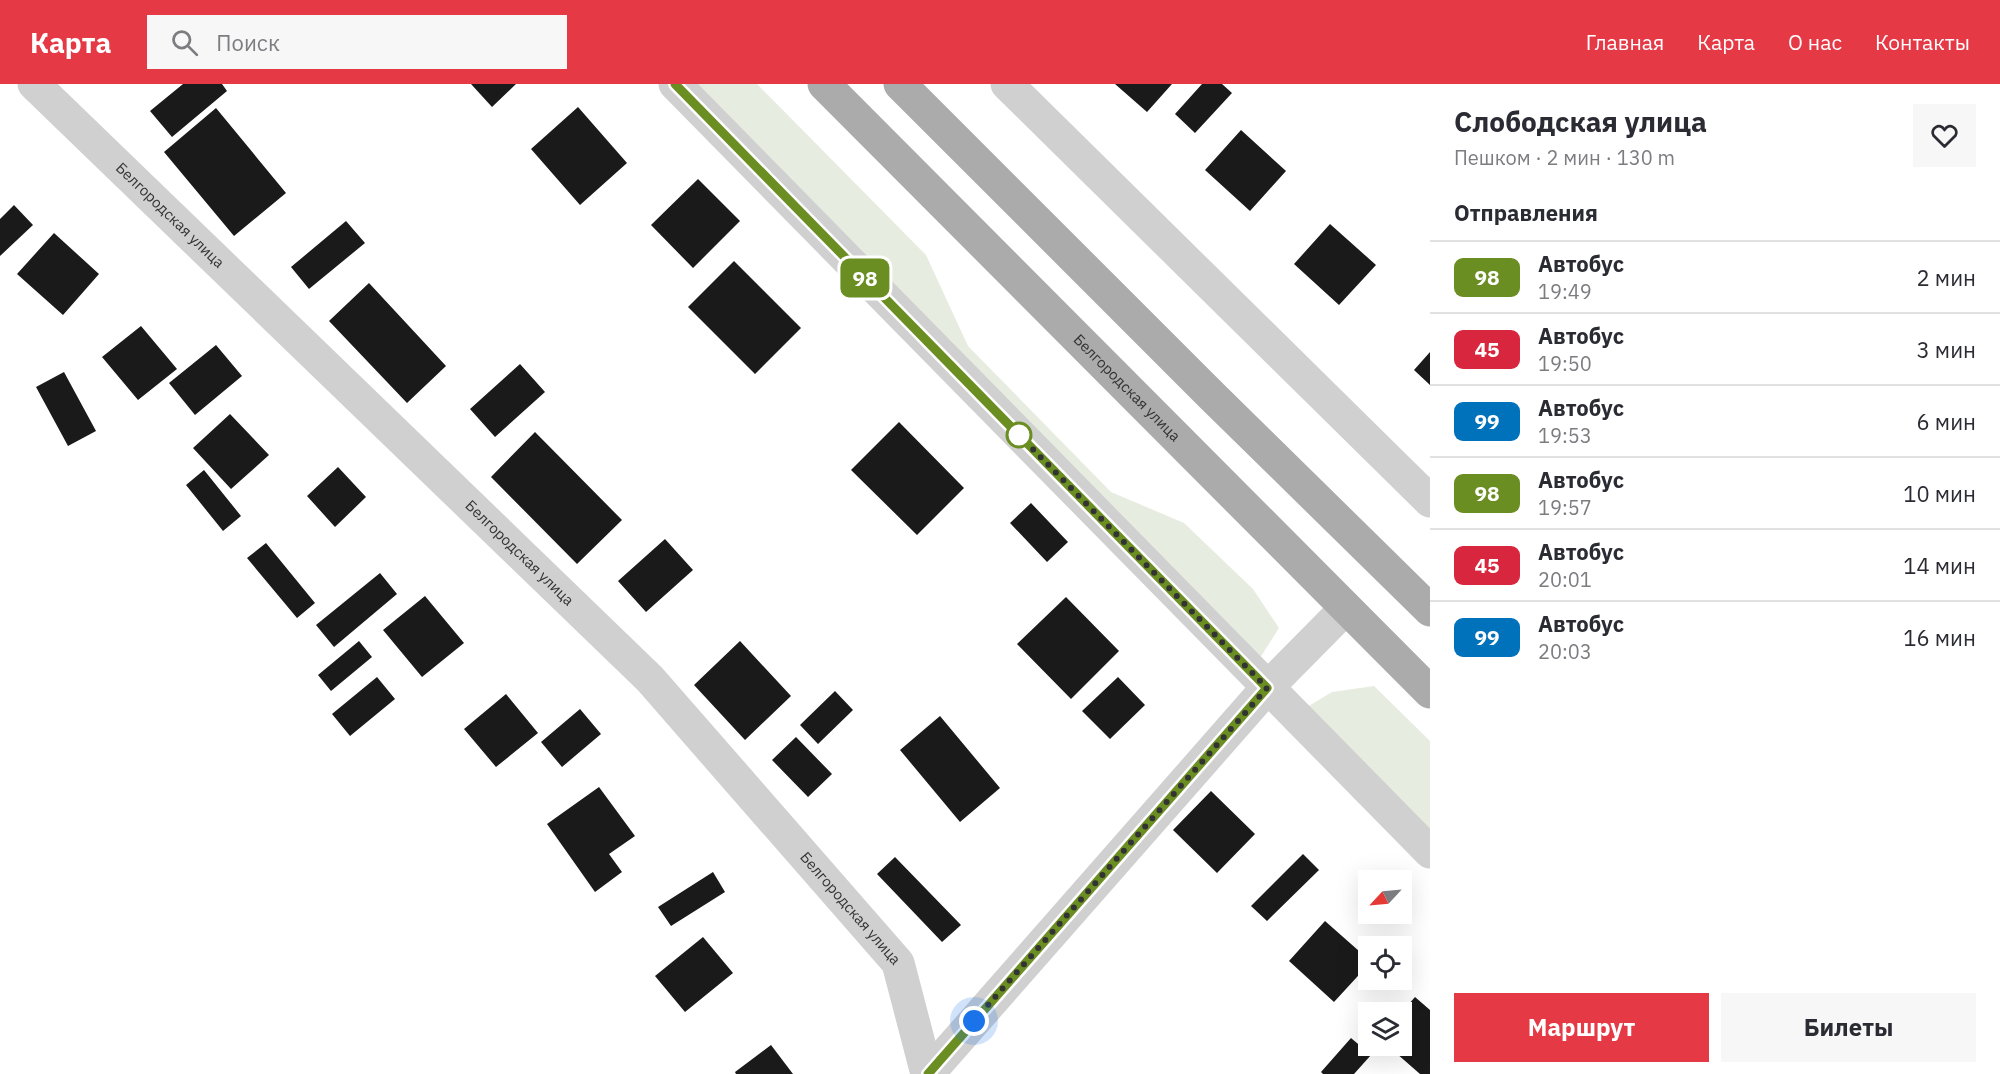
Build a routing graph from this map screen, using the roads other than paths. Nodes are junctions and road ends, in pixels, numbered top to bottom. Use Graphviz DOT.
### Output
graph roads {
  1 [pos="34,84"];
  2 [pos="675,84"];
  3 [pos="825,84"];
  4 [pos="900,84"];
  5 [pos="1007,84"];
  6 [pos="1430,501"];
  7 [pos="1346,608"];
  8 [pos="1430,610"];
  9 [pos="1267,688"];
  10 [pos="1430,692"];
  11 [pos="1430,852"];
  12 [pos="928,1074"];
  1 -- 12 [label="street, Белгородская улица"];
  2 -- 9 [label="street"];
  3 -- 7 [label="main road, Белгородская улица"];
  4 -- 8 [label="main road"];
  5 -- 6 [label="street"];
  7 -- 9 [label="street"];
  7 -- 10 [label="main road, Белгородская улица"];
  9 -- 11 [label="street"];
  9 -- 12 [label="street"];
}
